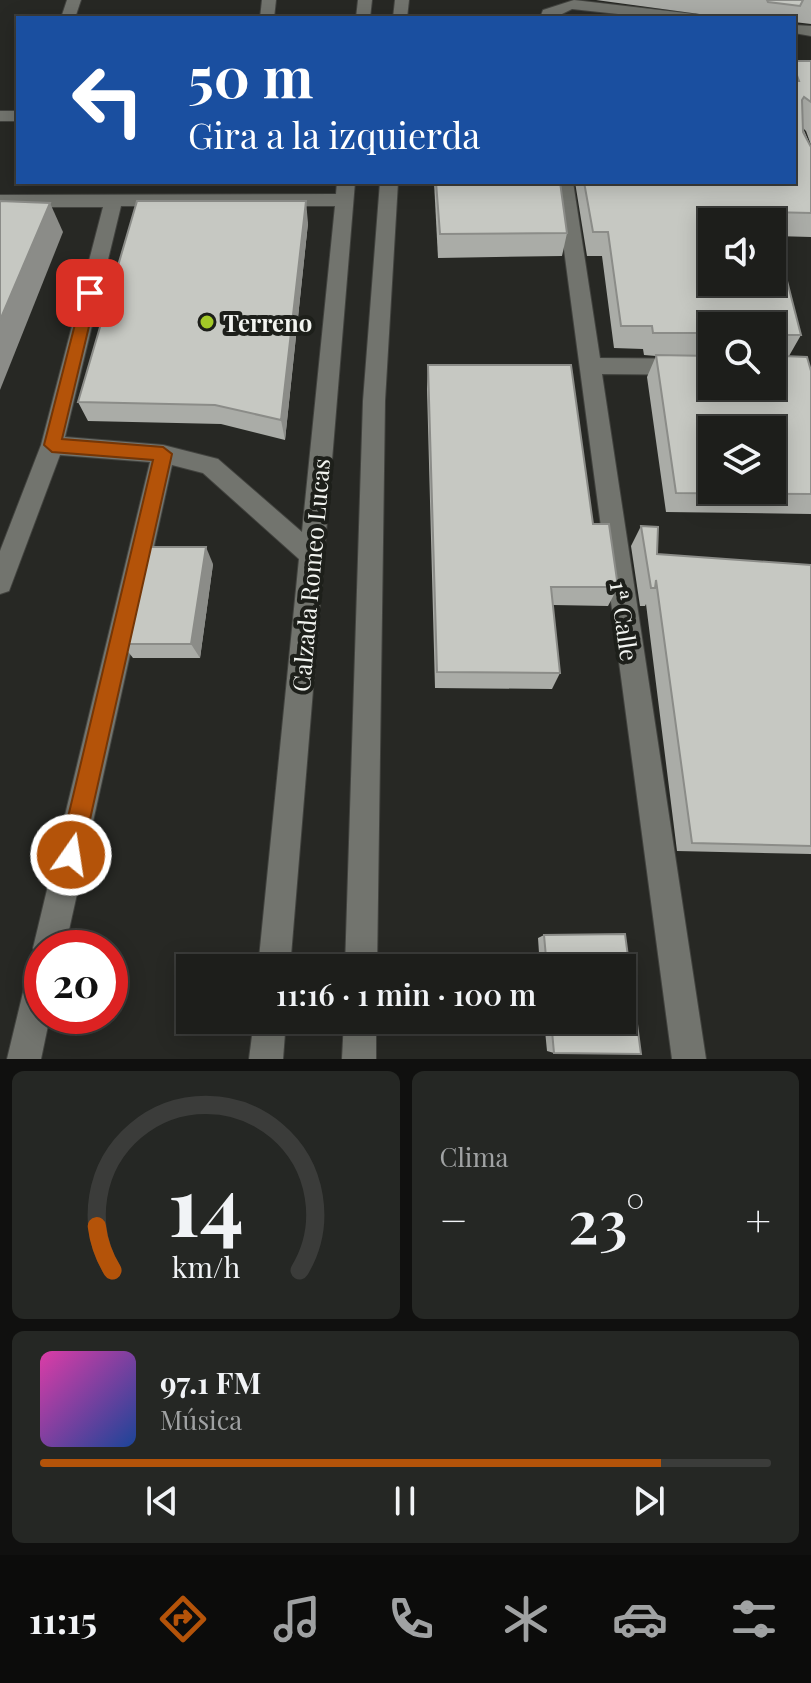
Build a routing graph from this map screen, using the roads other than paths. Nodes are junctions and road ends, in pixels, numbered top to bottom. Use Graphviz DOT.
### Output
graph roads {
  1 [pos="547,15"];
  2 [pos="676,16"];
  3 [pos="389,184"];
  4 [pos="564,184"];
  5 [pos="345,191"];
  6 [pos="0,201"];
  7 [pos="113,202"];
  8 [pos="588,366"];
  9 [pos="698,367"];
  10 [pos="52,445"];
  11 [pos="163,454"];
  12 [pos="313,556"];
  13 [pos="0,583"];
  14 [pos="53,930"];
  15 [pos="275,954"];
  16 [pos="361,954"];
  17 [pos="30,1034"];
  18 [pos="269,1034"];
  19 [pos="360,1034"];
  20 [pos="24,1059"];
  21 [pos="266,1059"];
  22 [pos="359,1059"];
  23 [pos="689,1059"];
  1 -- 2 [label="street"];
  3 -- 16 [label="street"];
  4 -- 8 [label="street, 1ª Calle"];
  5 -- 7 [label="street"];
  5 -- 12 [label="street, Calzada Romeo Lucas"];
  6 -- 7 [label="street"];
  7 -- 10 [label="street"];
  8 -- 9 [label="street"];
  8 -- 23 [label="street, 1ª Calle"];
  10 -- 11 [label="street"];
  10 -- 13 [label="street"];
  11 -- 12 [label="street"];
  11 -- 14 [label="street"];
  12 -- 15 [label="street, Calzada Romeo Lucas"];
  17 -- 20 [label="street"];
  18 -- 21 [label="street"];
  19 -- 22 [label="street"];
}
